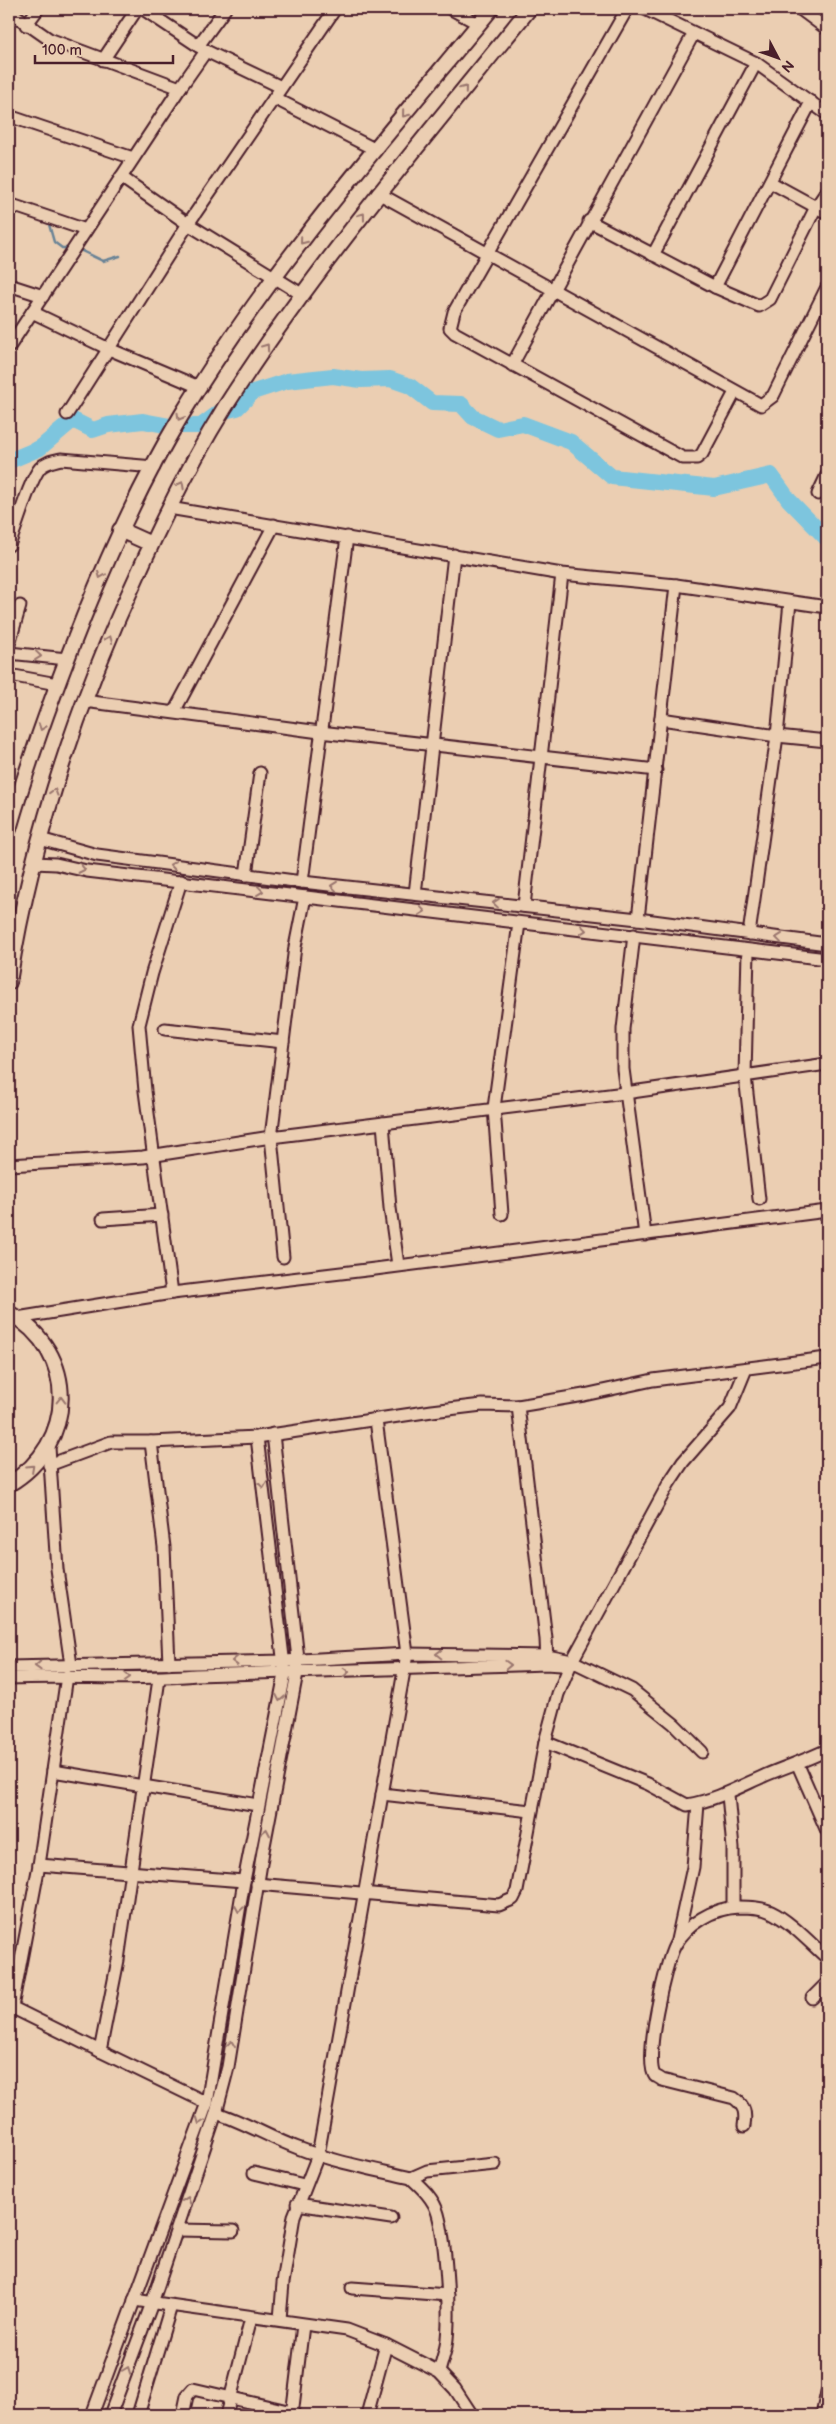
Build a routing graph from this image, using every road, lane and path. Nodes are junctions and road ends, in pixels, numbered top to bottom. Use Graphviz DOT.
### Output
graph roads {
  1 [pos="38,9"];
  2 [pos="137,9"];
  3 [pos="143,9"];
  4 [pos="225,9"];
  5 [pos="335,9"];
  6 [pos="451,9"];
  7 [pos="491,9"];
  8 [pos="529,9"];
  9 [pos="627,9"];
  10 [pos="644,9"];
  11 [pos="800,9"];
  12 [pos="9,11"];
  13 [pos="479,24"];
  14 [pos="26,25"];
  15 [pos="827,29"];
  16 [pos="694,33"];
  17 [pos="202,49"];
  18 [pos="103,60"];
  19 [pos="756,63"];
  20 [pos="281,87"];
  21 [pos="180,88"];
  22 [pos="274,98"];
  23 [pos="811,102"];
  24 [pos="827,114"];
  25 [pos="9,116"];
  26 [pos="376,150"];
  27 [pos="133,158"];
  28 [pos="121,177"];
  29 [pos="770,182"];
  30 [pos="827,191"];
  31 [pos="378,194"];
  32 [pos="9,204"];
  33 [pos="816,207"];
  34 [pos="827,213"];
  35 [pos="589,221"];
  36 [pos="188,224"];
  37 [pos="86,230"];
  38 [pos="486,255"];
  39 [pos="653,255"];
  40 [pos="275,276"];
  41 [pos="9,285"];
  42 [pos="715,287"];
  43 [pos="827,287"];
  44 [pos="552,290"];
  45 [pos="303,295"];
  46 [pos="43,296"];
  47 [pos="32,312"];
  48 [pos="9,347"];
  49 [pos="108,348"];
  50 [pos="512,365"];
  51 [pos="199,387"];
  52 [pos="735,392"];
  53 [pos="67,414"];
  54 [pos="154,467"];
  55 [pos="827,475"];
  56 [pos="818,494"];
  57 [pos="169,508"];
  58 [pos="274,525"];
  59 [pos="120,530"];
  60 [pos="347,537"];
  61 [pos="151,544"];
  62 [pos="9,545"];
  63 [pos="454,555"];
  64 [pos="562,574"];
  65 [pos="676,584"];
  66 [pos="790,602"];
  67 [pos="20,606"];
  68 [pos="827,607"];
  69 [pos="9,644"];
  70 [pos="9,653"];
  71 [pos="66,659"];
  72 [pos="9,675"];
  73 [pos="56,684"];
  74 [pos="84,701"];
  75 [pos="174,712"];
  76 [pos="661,719"];
  77 [pos="320,732"];
  78 [pos="777,736"];
  79 [pos="827,742"];
  80 [pos="430,744"];
  81 [pos="542,756"];
  82 [pos="656,770"];
  83 [pos="260,773"];
  84 [pos="9,829"];
  85 [pos="40,839"];
  86 [pos="34,863"];
  87 [pos="229,873"];
  88 [pos="246,875"];
  89 [pos="182,881"];
  90 [pos="302,882"];
  91 [pos="228,887"];
  92 [pos="415,894"];
  93 [pos="305,897"];
  94 [pos="524,906"];
  95 [pos="555,910"];
  96 [pos="638,919"];
  97 [pos="519,923"];
  98 [pos="14,925"];
  99 [pos="553,926"];
  100 [pos="749,934"];
  101 [pos="634,935"];
  102 [pos="827,944"];
  103 [pos="748,950"];
  104 [pos="827,959"];
  105 [pos="9,982"];
  106 [pos="165,1029"];
  107 [pos="283,1042"];
  108 [pos="827,1064"];
  109 [pos="745,1076"];
  110 [pos="625,1093"];
  111 [pos="494,1108"];
  112 [pos="383,1123"];
  113 [pos="271,1137"];
  114 [pos="154,1155"];
  115 [pos="9,1166"];
  116 [pos="759,1199"];
  117 [pos="827,1211"];
  118 [pos="502,1214"];
  119 [pos="162,1215"];
  120 [pos="103,1219"];
  121 [pos="645,1235"];
  122 [pos="283,1257"];
  123 [pos="398,1265"];
  124 [pos="172,1292"];
  125 [pos="13,1315"];
  126 [pos="827,1358"];
  127 [pos="746,1369"];
  128 [pos="518,1406"];
  129 [pos="376,1420"];
  130 [pos="273,1434"];
  131 [pos="257,1437"];
  132 [pos="152,1442"];
  133 [pos="48,1447"];
  134 [pos="49,1465"];
  135 [pos="9,1484"];
  136 [pos="408,1654"];
  137 [pos="298,1659"];
  138 [pos="284,1660"];
  139 [pos="547,1660"];
  140 [pos="195,1662"];
  141 [pos="169,1664"];
  142 [pos="574,1664"];
  143 [pos="9,1667"];
  144 [pos="405,1670"];
  145 [pos="69,1671"];
  146 [pos="104,1671"];
  147 [pos="297,1673"];
  148 [pos="284,1674"];
  149 [pos="196,1675"];
  150 [pos="9,1678"];
  151 [pos="158,1679"];
  152 [pos="545,1742"];
  153 [pos="827,1750"];
  154 [pos="702,1752"];
  155 [pos="798,1765"];
  156 [pos="53,1771"];
  157 [pos="145,1786"];
  158 [pos="382,1794"];
  159 [pos="728,1794"];
  160 [pos="698,1804"];
  161 [pos="258,1805"];
  162 [pos="532,1811"];
  163 [pos="827,1831"];
  164 [pos="249,1849"];
  165 [pos="263,1851"];
  166 [pos="39,1865"];
  167 [pos="130,1874"];
  168 [pos="244,1881"];
  169 [pos="257,1884"];
  170 [pos="363,1894"];
  171 [pos="733,1907"];
  172 [pos="675,1945"];
  173 [pos="827,1958"];
  174 [pos="827,1983"];
  175 [pos="812,1998"];
  176 [pos="10,2006"];
  177 [pos="100,2051"];
  178 [pos="213,2065"];
  179 [pos="228,2067"];
  180 [pos="207,2103"];
  181 [pos="216,2113"];
  182 [pos="744,2126"];
  183 [pos="318,2155"];
  184 [pos="495,2164"];
  185 [pos="254,2173"];
  186 [pos="410,2178"];
  187 [pos="304,2185"];
  188 [pos="297,2204"];
  189 [pos="391,2218"];
  190 [pos="177,2230"];
  191 [pos="233,2231"];
  192 [pos="352,2288"];
  193 [pos="448,2295"];
  194 [pos="134,2300"];
  195 [pos="152,2303"];
  196 [pos="171,2306"];
  197 [pos="251,2318"];
  198 [pos="280,2319"];
  199 [pos="303,2325"];
  200 [pos="386,2345"];
  201 [pos="439,2372"];
  202 [pos="827,2392"];
  203 [pos="230,2399"];
  204 [pos="292,2414"];
  205 [pos="92,2415"];
  206 [pos="110,2415"];
  207 [pos="138,2415"];
  208 [pos="183,2415"];
  209 [pos="226,2415"];
  210 [pos="367,2415"];
  211 [pos="472,2415"];
  212 [pos="822,2415"];
  1 -- 14 [label="street"];
  2 -- 18 [label="street"];
  3 -- 17 [label="street"];
  4 -- 17 [label="street"];
  5 -- 20 [label="street"];
  6 -- 13 [label="street"];
  7 -- 13 [label="main road"];
  31 -- 8 [label="main road, one-way"];
  9 -- 38 [label="street"];
  10 -- 16 [label="street"];
  11 -- 15 [label="street"];
  12 -- 14 [label="street"];
  13 -- 26 [label="main road, one-way"];
  14 -- 18 [label="street"];
  16 -- 19 [label="street"];
  16 -- 35 [label="street"];
  17 -- 20 [label="street"];
  17 -- 21 [label="street"];
  18 -- 21 [label="street"];
  19 -- 23 [label="street"];
  19 -- 39 [label="street"];
  20 -- 22 [label="street"];
  21 -- 27 [label="street"];
  22 -- 26 [label="street"];
  22 -- 36 [label="street"];
  23 -- 24 [label="street"];
  23 -- 29 [label="street"];
  25 -- 27 [label="street"];
  26 -- 40 [label="main road, one-way"];
  27 -- 28 [label="street"];
  28 -- 36 [label="street"];
  28 -- 37 [label="street"];
  29 -- 33 [label="street"];
  29 -- 42 [label="street"];
  30 -- 33 [label="street"];
  31 -- 38 [label="street"];
  45 -- 31 [label="main road, one-way"];
  32 -- 37 [label="street"];
  33 -- 34 [label="street"];
  33 -- 42 [label="street"];
  35 -- 39 [label="street"];
  35 -- 44 [label="street"];
  36 -- 40 [label="street"];
  36 -- 49 [label="street"];
  37 -- 46 [label="street"];
  38 -- 44 [label="street"];
  38 -- 50 [label="street"];
  39 -- 42 [label="street"];
  40 -- 45 [label="street"];
  40 -- 51 [label="main road"];
  41 -- 46 [label="street"];
  43 -- 52 [label="street"];
  44 -- 50 [label="street"];
  44 -- 52 [label="street"];
  57 -- 45 [label="main road, one-way"];
  46 -- 47 [label="street"];
  47 -- 48 [label="street"];
  47 -- 49 [label="street"];
  49 -- 51 [label="street"];
  49 -- 53 [label="street"];
  50 -- 52 [label="street"];
  51 -- 54 [label="main road, one-way"];
  54 -- 59 [label="main road"];
  54 -- 62 [label="street"];
  55 -- 56 [label="street"];
  57 -- 58 [label="street"];
  57 -- 61 [label="main road"];
  58 -- 60 [label="street"];
  58 -- 75 [label="street"];
  59 -- 61 [label="main road"];
  59 -- 71 [label="main road, one-way"];
  60 -- 63 [label="street"];
  60 -- 77 [label="street"];
  74 -- 61 [label="main road, one-way"];
  63 -- 64 [label="street"];
  63 -- 80 [label="street"];
  64 -- 65 [label="street"];
  64 -- 81 [label="street"];
  65 -- 66 [label="street"];
  65 -- 76 [label="street"];
  66 -- 68 [label="street"];
  66 -- 78 [label="street"];
  67 -- 69 [label="street"];
  70 -- 71 [label="street, one-way"];
  71 -- 73 [label="main road"];
  72 -- 73 [label="street"];
  73 -- 84 [label="main road, one-way"];
  74 -- 75 [label="street"];
  85 -- 74 [label="main road, one-way"];
  75 -- 77 [label="street"];
  76 -- 78 [label="street"];
  76 -- 82 [label="street"];
  77 -- 80 [label="street"];
  77 -- 90 [label="street"];
  78 -- 79 [label="street"];
  78 -- 100 [label="street"];
  80 -- 81 [label="street"];
  80 -- 92 [label="street"];
  81 -- 82 [label="street"];
  81 -- 94 [label="street"];
  82 -- 96 [label="street"];
  83 -- 88 [label="street"];
  85 -- 86 [label="main road"];
  87 -- 85 [label="street, one-way"];
  86 -- 89 [label="street, one-way"];
  86 -- 98 [label="main road"];
  87 -- 88 [label="street"];
  87 -- 91 [label="street"];
  88 -- 90 [label="street"];
  89 -- 91 [label="street"];
  89 -- 114 [label="street"];
  92 -- 90 [label="street, one-way"];
  91 -- 93 [label="street, one-way"];
  94 -- 92 [label="street, one-way"];
  93 -- 97 [label="street, one-way"];
  93 -- 107 [label="street"];
  94 -- 95 [label="street"];
  95 -- 96 [label="street"];
  95 -- 99 [label="street"];
  96 -- 100 [label="street"];
  97 -- 99 [label="street"];
  97 -- 111 [label="street"];
  98 -- 105 [label="main road"];
  99 -- 101 [label="street, one-way"];
  102 -- 100 [label="street, one-way"];
  101 -- 103 [label="street"];
  101 -- 110 [label="street"];
  103 -- 104 [label="street"];
  103 -- 109 [label="street"];
  106 -- 107 [label="street"];
  107 -- 113 [label="street"];
  108 -- 109 [label="street"];
  109 -- 110 [label="street"];
  109 -- 116 [label="street"];
  110 -- 111 [label="street"];
  110 -- 121 [label="street"];
  111 -- 112 [label="street"];
  111 -- 118 [label="street"];
  112 -- 113 [label="street"];
  112 -- 123 [label="street"];
  113 -- 114 [label="street"];
  113 -- 122 [label="street"];
  114 -- 115 [label="street"];
  114 -- 119 [label="street"];
  117 -- 121 [label="street"];
  119 -- 120 [label="street"];
  119 -- 124 [label="street"];
  121 -- 123 [label="street"];
  123 -- 124 [label="street"];
  124 -- 125 [label="street"];
  133 -- 125 [label="main road, one-way"];
  126 -- 127 [label="street"];
  127 -- 128 [label="street"];
  127 -- 142 [label="street"];
  128 -- 129 [label="street"];
  128 -- 139 [label="street"];
  129 -- 130 [label="street"];
  129 -- 136 [label="street"];
  130 -- 131 [label="street"];
  130 -- 137 [label="street"];
  131 -- 132 [label="street"];
  131 -- 138 [label="street, one-way"];
  132 -- 134 [label="street"];
  132 -- 141 [label="street"];
  133 -- 134 [label="street"];
  135 -- 133 [label="main road, one-way"];
  134 -- 145 [label="street"];
  136 -- 137 [label="street"];
  139 -- 136 [label="street, one-way"];
  136 -- 144 [label="street"];
  137 -- 138 [label="street"];
  137 -- 147 [label="street"];
  138 -- 140 [label="street, one-way"];
  138 -- 148 [label="street"];
  139 -- 142 [label="street"];
  144 -- 139 [label="street, one-way"];
  140 -- 141 [label="street"];
  140 -- 149 [label="street"];
  141 -- 146 [label="street"];
  142 -- 152 [label="street"];
  142 -- 154 [label="street"];
  145 -- 143 [label="street, one-way"];
  147 -- 144 [label="street, one-way"];
  144 -- 158 [label="street"];
  145 -- 146 [label="street"];
  145 -- 150 [label="street"];
  145 -- 156 [label="street"];
  146 -- 151 [label="street, one-way"];
  147 -- 148 [label="street"];
  165 -- 147 [label="street, one-way"];
  148 -- 149 [label="street"];
  148 -- 161 [label="street, one-way"];
  149 -- 151 [label="street"];
  151 -- 157 [label="street"];
  152 -- 160 [label="street"];
  152 -- 162 [label="street"];
  153 -- 155 [label="street"];
  155 -- 159 [label="street"];
  155 -- 163 [label="street"];
  156 -- 157 [label="street"];
  156 -- 166 [label="street"];
  157 -- 161 [label="street"];
  157 -- 167 [label="street"];
  158 -- 162 [label="street"];
  158 -- 170 [label="street"];
  159 -- 160 [label="street"];
  159 -- 171 [label="street"];
  160 -- 172 [label="street"];
  161 -- 164 [label="street"];
  162 -- 170 [label="street"];
  164 -- 165 [label="street"];
  164 -- 168 [label="street"];
  165 -- 169 [label="street"];
  166 -- 167 [label="street"];
  166 -- 176 [label="street"];
  167 -- 168 [label="street"];
  167 -- 177 [label="street"];
  168 -- 178 [label="street, one-way"];
  169 -- 170 [label="street"];
  179 -- 169 [label="street, one-way"];
  170 -- 183 [label="street"];
  171 -- 172 [label="street"];
  171 -- 173 [label="street"];
  172 -- 182 [label="street"];
  174 -- 175 [label="street"];
  176 -- 177 [label="street"];
  177 -- 180 [label="street"];
  178 -- 179 [label="street"];
  178 -- 180 [label="street"];
  179 -- 181 [label="street"];
  180 -- 194 [label="street, one-way"];
  181 -- 183 [label="street"];
  190 -- 181 [label="street, one-way"];
  183 -- 186 [label="street"];
  183 -- 187 [label="street"];
  184 -- 186 [label="street"];
  185 -- 187 [label="street"];
  186 -- 193 [label="street"];
  187 -- 188 [label="street"];
  188 -- 189 [label="street"];
  188 -- 198 [label="street"];
  190 -- 191 [label="street"];
  190 -- 195 [label="street"];
  192 -- 193 [label="street"];
  193 -- 201 [label="street"];
  194 -- 195 [label="street"];
  194 -- 205 [label="street"];
  195 -- 196 [label="street"];
  206 -- 195 [label="street, one-way"];
  196 -- 197 [label="street"];
  196 -- 207 [label="street"];
  197 -- 198 [label="street"];
  197 -- 203 [label="street"];
  198 -- 199 [label="street"];
  199 -- 200 [label="street"];
  199 -- 204 [label="street"];
  200 -- 201 [label="street"];
  200 -- 210 [label="street"];
  201 -- 211 [label="street"];
  202 -- 212 [label="street"];
  203 -- 204 [label="street"];
  203 -- 208 [label="street"];
  203 -- 209 [label="street"];
}
